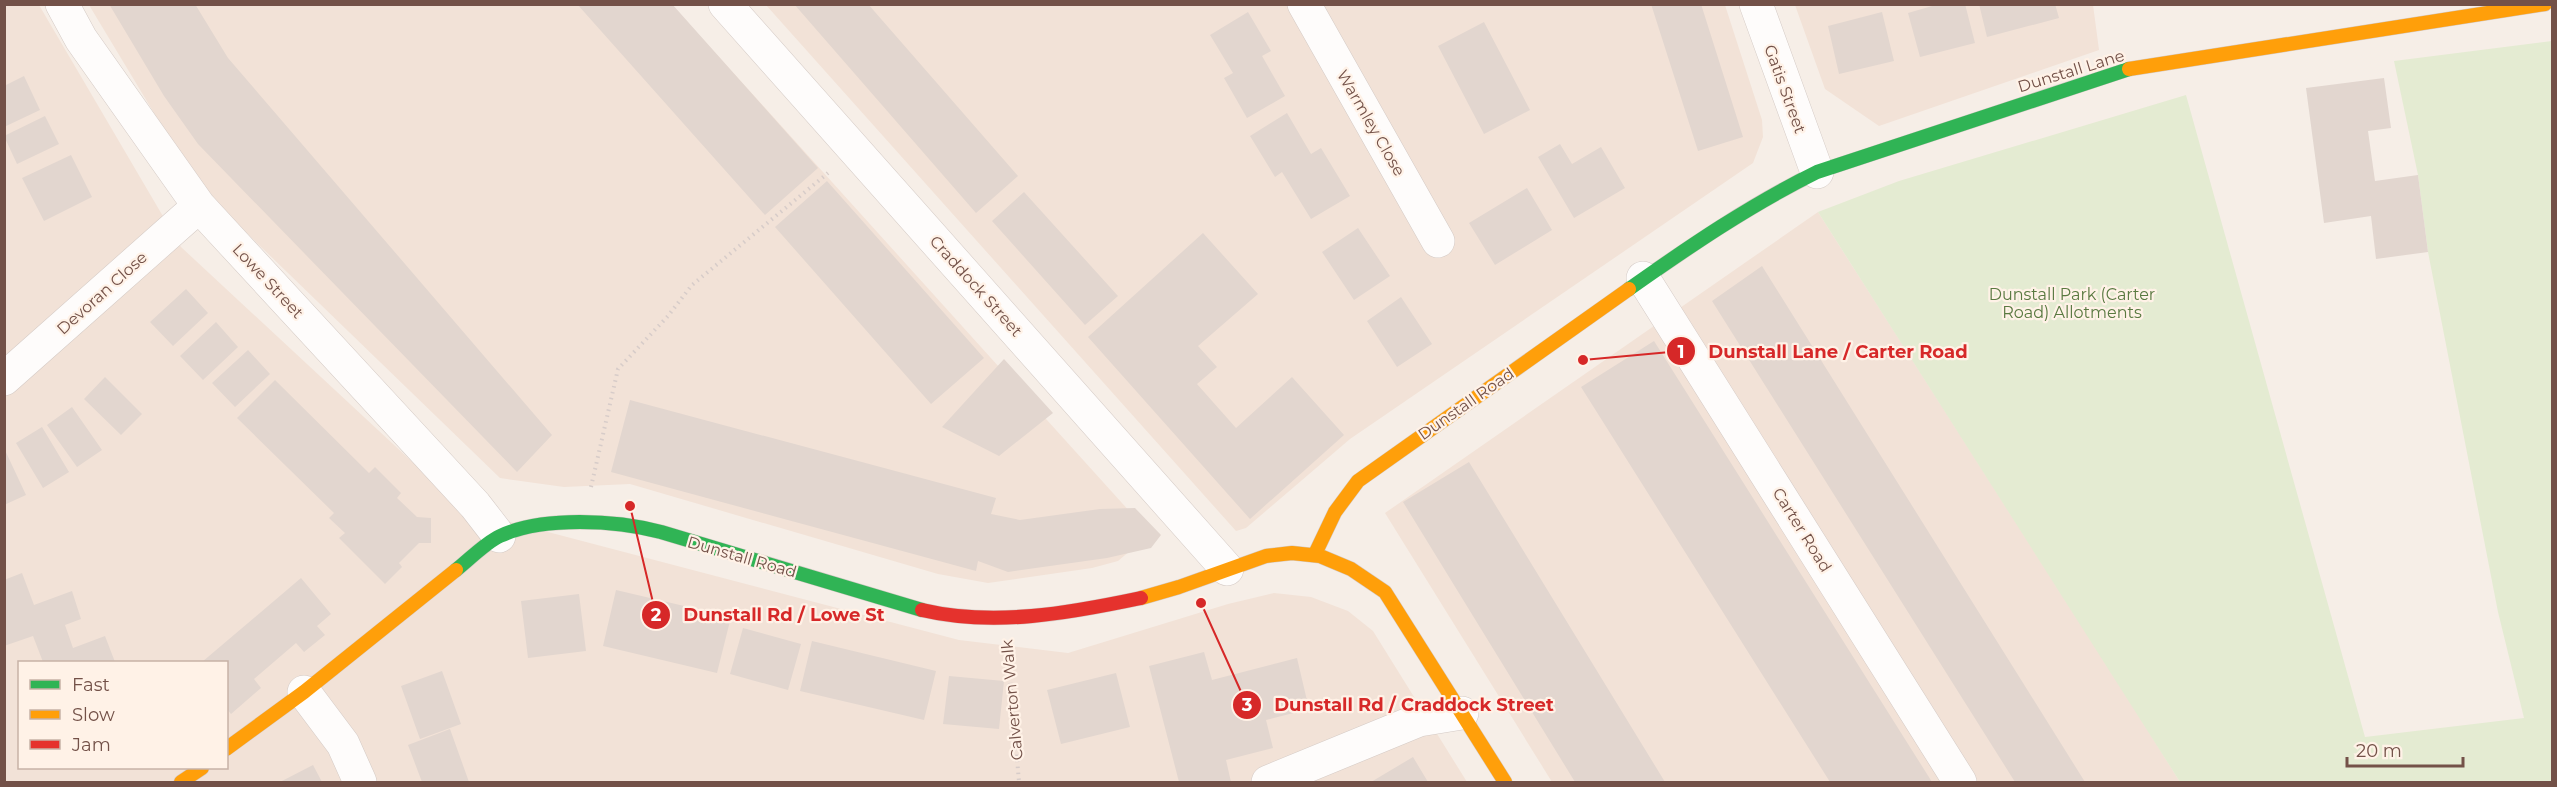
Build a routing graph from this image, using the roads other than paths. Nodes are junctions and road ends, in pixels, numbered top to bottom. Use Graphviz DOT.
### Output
graph roads {
  1 [pos="62,4"];
  2 [pos="724,4"];
  3 [pos="1304,4"];
  4 [pos="1756,4"];
  5 [pos="2545,4"];
  6 [pos="1817,172"];
  7 [pos="199,206"];
  8 [pos="1438,241"];
  9 [pos="1643,278"];
  10 [pos="4,380"];
  11 [pos="499,537"];
  12 [pos="1315,554"];
  13 [pos="1227,569"];
  14 [pos="304,692"];
  15 [pos="1462,713"];
  16 [pos="228,748"];
  17 [pos="201,769"];
  18 [pos="182,783"];
  19 [pos="360,783"];
  20 [pos="1268,783"];
  21 [pos="1505,783"];
  22 [pos="1960,783"];
  1 -- 7 [label="street, Lowe Street"];
  2 -- 13 [label="street, Craddock Street"];
  3 -- 8 [label="street, Warmley Close"];
  4 -- 6 [label="street, Gatis Street"];
  5 -- 6 [label="street, Dunstall Lane"];
  6 -- 9 [label="street, Dunstall Lane"];
  7 -- 10 [label="street, Devoran Close"];
  7 -- 11 [label="street, Lowe Street"];
  9 -- 12 [label="street, Dunstall Road"];
  9 -- 22 [label="street, Carter Road"];
  11 -- 13 [label="street, Dunstall Road"];
  11 -- 14 [label="street, Dunstall Road"];
  12 -- 13 [label="street, Dunstall Road"];
  12 -- 15 [label="street, Dunstall Road"];
  14 -- 16 [label="street, Dunstall Road"];
  14 -- 19 [label="street"];
  15 -- 20 [label="street"];
  15 -- 21 [label="street, Dunstall Road"];
  17 -- 18 [label="street"];
}
